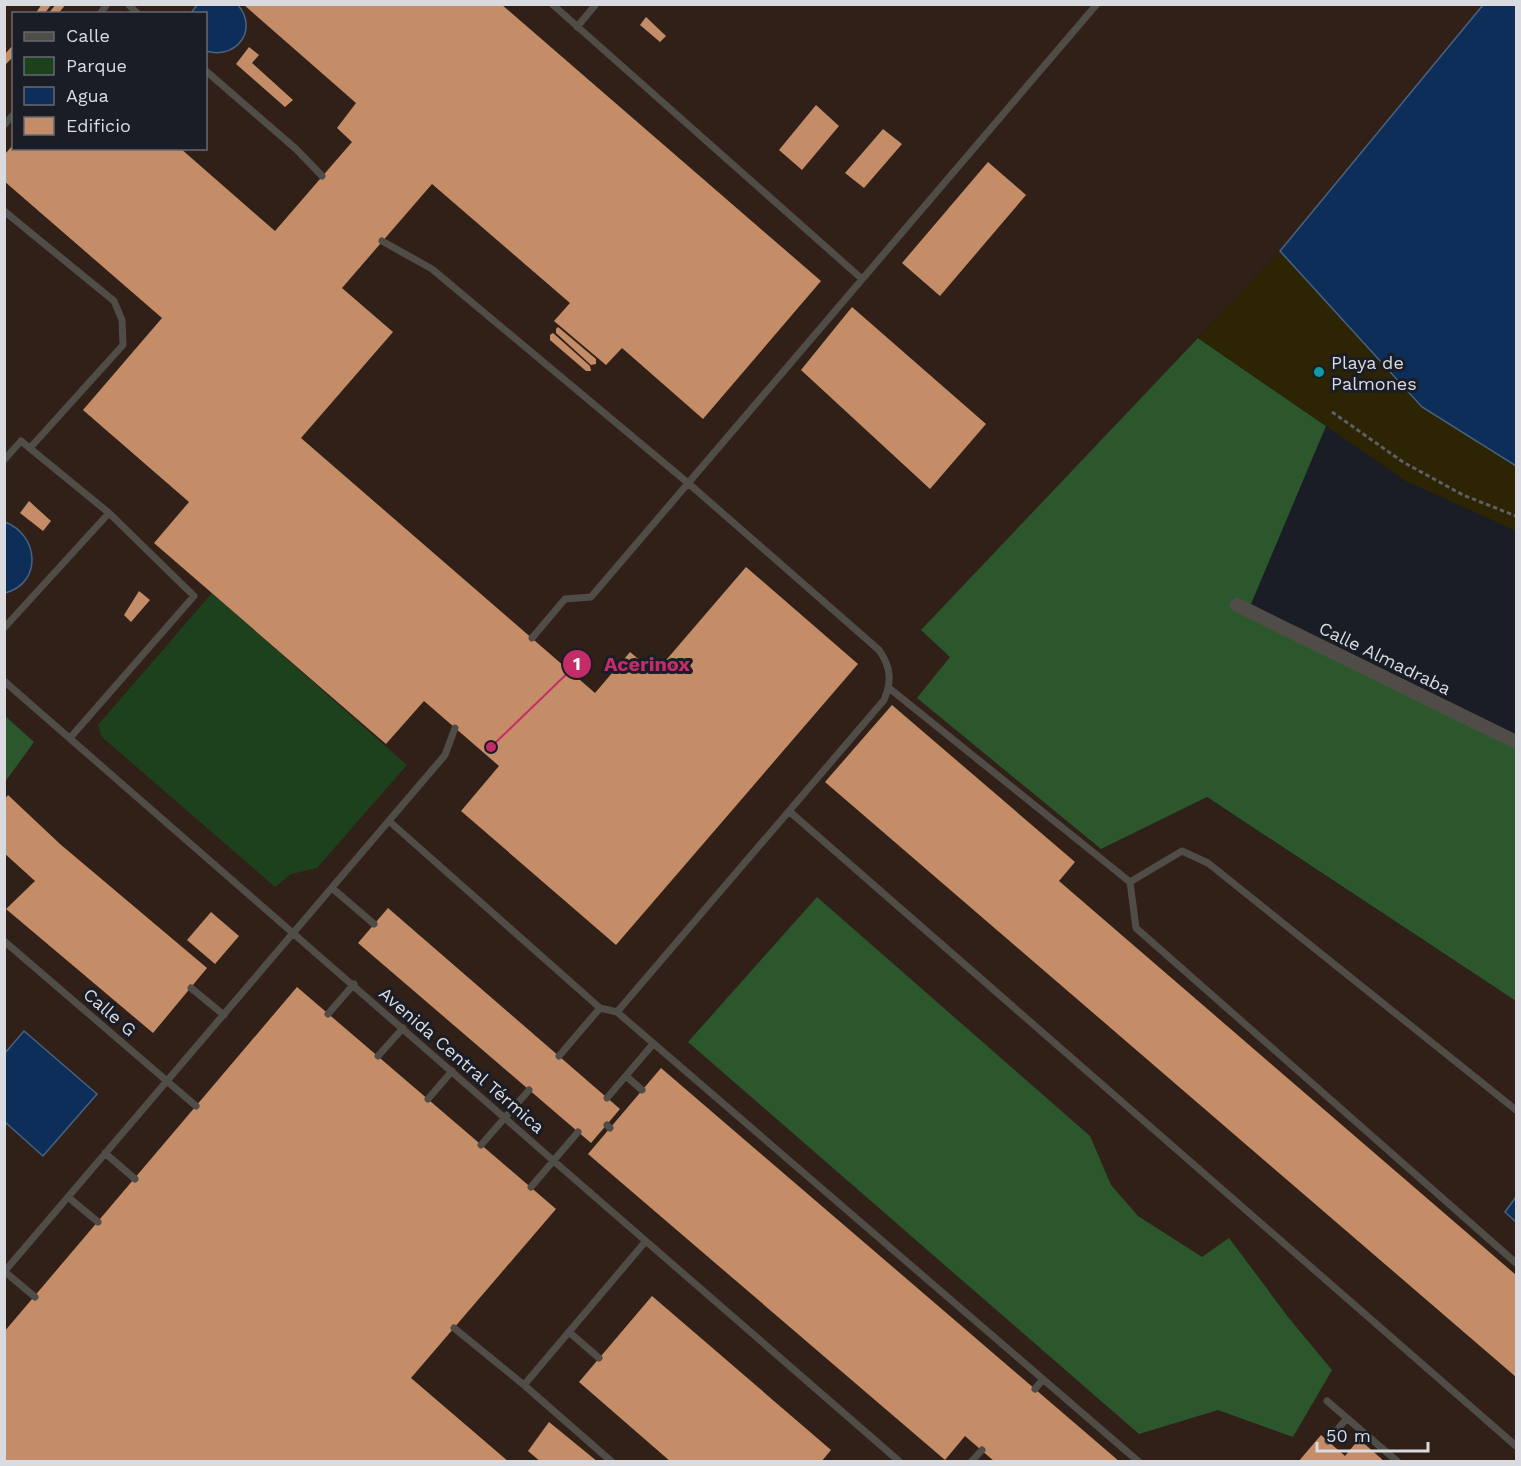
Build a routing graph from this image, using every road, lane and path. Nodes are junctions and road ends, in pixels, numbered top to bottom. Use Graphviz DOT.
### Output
graph roads {
  1 [pos="552,4"];
  2 [pos="596,4"];
  3 [pos="1097,4"];
  4 [pos="577,27"];
  5 [pos="207,72"];
  6 [pos="322,176"];
  7 [pos="4,211"];
  8 [pos="382,241"];
  9 [pos="862,279"];
  10 [pos="1332,412"];
  11 [pos="30,448"];
  12 [pos="4,460"];
  13 [pos="688,483"];
  14 [pos="109,513"];
  15 [pos="1516,516"];
  16 [pos="1237,605"];
  17 [pos="4,628"];
  18 [pos="532,638"];
  19 [pos="4,681"];
  20 [pos="889,688"];
  21 [pos="455,728"];
  22 [pos="70,738"];
  23 [pos="1516,742"];
  24 [pos="789,811"];
  25 [pos="389,821"];
  26 [pos="1130,882"];
  27 [pos="332,888"];
  28 [pos="374,924"];
  29 [pos="294,932"];
  30 [pos="4,941"];
  31 [pos="354,984"];
  32 [pos="191,988"];
  33 [pos="600,1008"];
  34 [pos="617,1012"];
  35 [pos="328,1014"];
  36 [pos="224,1015"];
  37 [pos="403,1028"];
  38 [pos="653,1044"];
  39 [pos="378,1056"];
  40 [pos="559,1056"];
  41 [pos="452,1071"];
  42 [pos="626,1076"];
  43 [pos="167,1081"];
  44 [pos="529,1090"];
  45 [pos="642,1090"];
  46 [pos="607,1098"];
  47 [pos="428,1099"];
  48 [pos="196,1106"];
  49 [pos="1516,1110"];
  50 [pos="505,1118"];
  51 [pos="578,1132"];
  52 [pos="481,1145"];
  53 [pos="105,1154"];
  54 [pos="553,1161"];
  55 [pos="135,1179"];
  56 [pos="531,1187"];
  57 [pos="68,1197"];
  58 [pos="98,1222"];
  59 [pos="645,1242"];
  60 [pos="1516,1263"];
  61 [pos="5,1271"];
  62 [pos="35,1297"];
  63 [pos="454,1328"];
  64 [pos="569,1332"];
  65 [pos="599,1358"];
  66 [pos="1043,1379"];
  67 [pos="524,1385"];
  68 [pos="1035,1389"];
  69 [pos="1327,1401"];
  70 [pos="1347,1418"];
  71 [pos="1328,1441"];
  72 [pos="1516,1446"];
  73 [pos="982,1450"];
  74 [pos="612,1461"];
  75 [pos="900,1461"];
  76 [pos="971,1461"];
  77 [pos="1139,1461"];
  78 [pos="1398,1461"];
  1 -- 4 [label="lane"];
  2 -- 4 [label="lane"];
  3 -- 9 [label="lane"];
  4 -- 9 [label="lane"];
  5 -- 6 [label="lane"];
  7 -- 11 [label="lane"];
  8 -- 13 [label="lane"];
  9 -- 13 [label="lane"];
  10 -- 15 [label="path"];
  11 -- 12 [label="lane"];
  11 -- 14 [label="lane"];
  13 -- 18 [label="lane"];
  13 -- 20 [label="lane"];
  14 -- 17 [label="lane"];
  14 -- 22 [label="lane"];
  16 -- 23 [label="street, Calle Almadraba"];
  19 -- 22 [label="lane, Avenida Central Térmica"];
  20 -- 24 [label="lane"];
  20 -- 26 [label="lane"];
  21 -- 25 [label="lane"];
  22 -- 29 [label="lane, Avenida Central Térmica"];
  24 -- 34 [label="lane"];
  24 -- 72 [label="lane"];
  25 -- 27 [label="lane"];
  25 -- 33 [label="lane"];
  26 -- 49 [label="lane"];
  26 -- 60 [label="lane"];
  27 -- 28 [label="lane"];
  27 -- 29 [label="lane"];
  29 -- 31 [label="lane, Avenida Central Térmica"];
  29 -- 36 [label="lane"];
  30 -- 43 [label="lane, Calle G"];
  31 -- 35 [label="lane"];
  31 -- 37 [label="lane, Avenida Central Térmica"];
  32 -- 36 [label="lane"];
  33 -- 34 [label="lane"];
  33 -- 40 [label="lane"];
  34 -- 38 [label="lane"];
  36 -- 43 [label="lane"];
  37 -- 39 [label="lane"];
  37 -- 41 [label="lane, Avenida Central Térmica"];
  38 -- 42 [label="lane"];
  38 -- 66 [label="lane"];
  41 -- 47 [label="lane"];
  41 -- 50 [label="lane, Avenida Central Térmica"];
  42 -- 45 [label="lane"];
  42 -- 46 [label="lane"];
  43 -- 48 [label="lane, Calle G"];
  43 -- 53 [label="lane"];
  44 -- 50 [label="lane"];
  50 -- 52 [label="lane"];
  50 -- 54 [label="lane, Avenida Central Térmica"];
  51 -- 54 [label="lane"];
  53 -- 55 [label="lane"];
  53 -- 57 [label="lane"];
  54 -- 56 [label="lane"];
  54 -- 59 [label="lane, Avenida Central Térmica"];
  57 -- 58 [label="lane"];
  57 -- 61 [label="lane"];
  59 -- 64 [label="lane"];
  59 -- 75 [label="lane, Avenida Central Térmica"];
  61 -- 62 [label="lane"];
  63 -- 67 [label="lane"];
  64 -- 65 [label="lane"];
  64 -- 67 [label="lane"];
  66 -- 68 [label="lane"];
  66 -- 77 [label="lane"];
  67 -- 74 [label="lane"];
  69 -- 70 [label="lane"];
  70 -- 71 [label="lane"];
  70 -- 78 [label="lane"];
  73 -- 76 [label="lane"];
}
